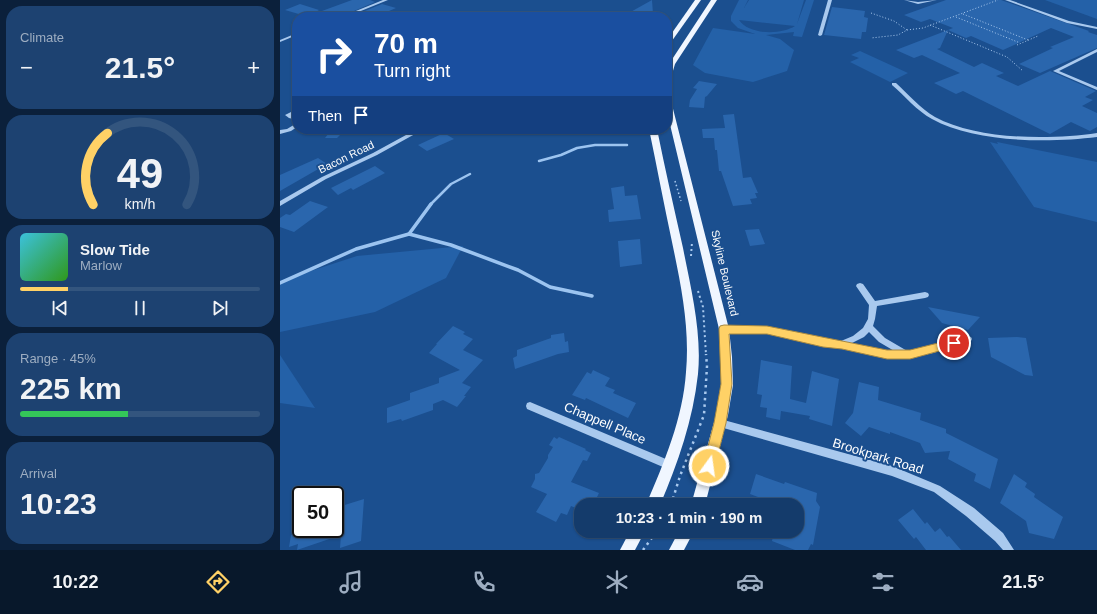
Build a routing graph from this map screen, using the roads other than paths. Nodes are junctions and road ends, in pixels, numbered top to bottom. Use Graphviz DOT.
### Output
graph roads {
  1 [pos="386,0"];
  2 [pos="698,0"];
  3 [pos="714,0"];
  4 [pos="830,0"];
  5 [pos="906,0"];
  6 [pos="935,0"];
  7 [pos="1007,0"];
  8 [pos="356,12"];
  9 [pos="1097,28"];
  10 [pos="820,34"];
  11 [pos="292,36"];
  12 [pos="672,37"];
  13 [pos="280,41"];
  14 [pos="1097,50"];
  15 [pos="672,64"];
  16 [pos="894,84"];
  17 [pos="1097,89"];
  18 [pos="672,117"];
  19 [pos="292,128"];
  20 [pos="280,132"];
  21 [pos="412,134"];
  22 [pos="654,134"];
  23 [pos="1097,135"];
  24 [pos="280,204"];
  25 [pos="860,286"];
  26 [pos="925,295"];
  27 [pos="873,304"];
  28 [pos="869,327"];
  29 [pos="724,329"];
  30 [pos="968,339"];
  31 [pos="842,344"];
  32 [pos="910,355"];
  33 [pos="530,406"];
  34 [pos="720,423"];
  35 [pos="670,465"];
  36 [pos="656,498"];
  37 [pos="700,498"];
  38 [pos="634,538"];
  39 [pos="683,538"];
  40 [pos="627,550"];
  41 [pos="676,550"];
  42 [pos="1009,550"];
  1 -- 8 [label="street"];
  2 -- 12 [label="main road"];
  3 -- 15 [label="main road"];
  4 -- 10 [label="street"];
  5 -- 6 [label="street"];
  7 -- 9 [label="street"];
  11 -- 13 [label="street"];
  14 -- 17 [label="street"];
  16 -- 23 [label="street"];
  18 -- 29 [label="main road, Skyline Boulevard"];
  19 -- 20 [label="street"];
  21 -- 24 [label="street, Bacon Road"];
  22 -- 35 [label="main road"];
  25 -- 27 [label="street"];
  26 -- 27 [label="street"];
  27 -- 28 [label="street"];
  28 -- 31 [label="street"];
  28 -- 32 [label="street"];
  29 -- 31 [label="street"];
  29 -- 34 [label="main road, Skyline Boulevard"];
  30 -- 32 [label="street"];
  31 -- 32 [label="street"];
  33 -- 35 [label="street, Chappell Place"];
  34 -- 37 [label="main road, Skyline Boulevard"];
  34 -- 42 [label="street, Brookpark Road"];
  35 -- 36 [label="main road"];
  38 -- 40 [label="main road"];
  39 -- 41 [label="main road"];
}
